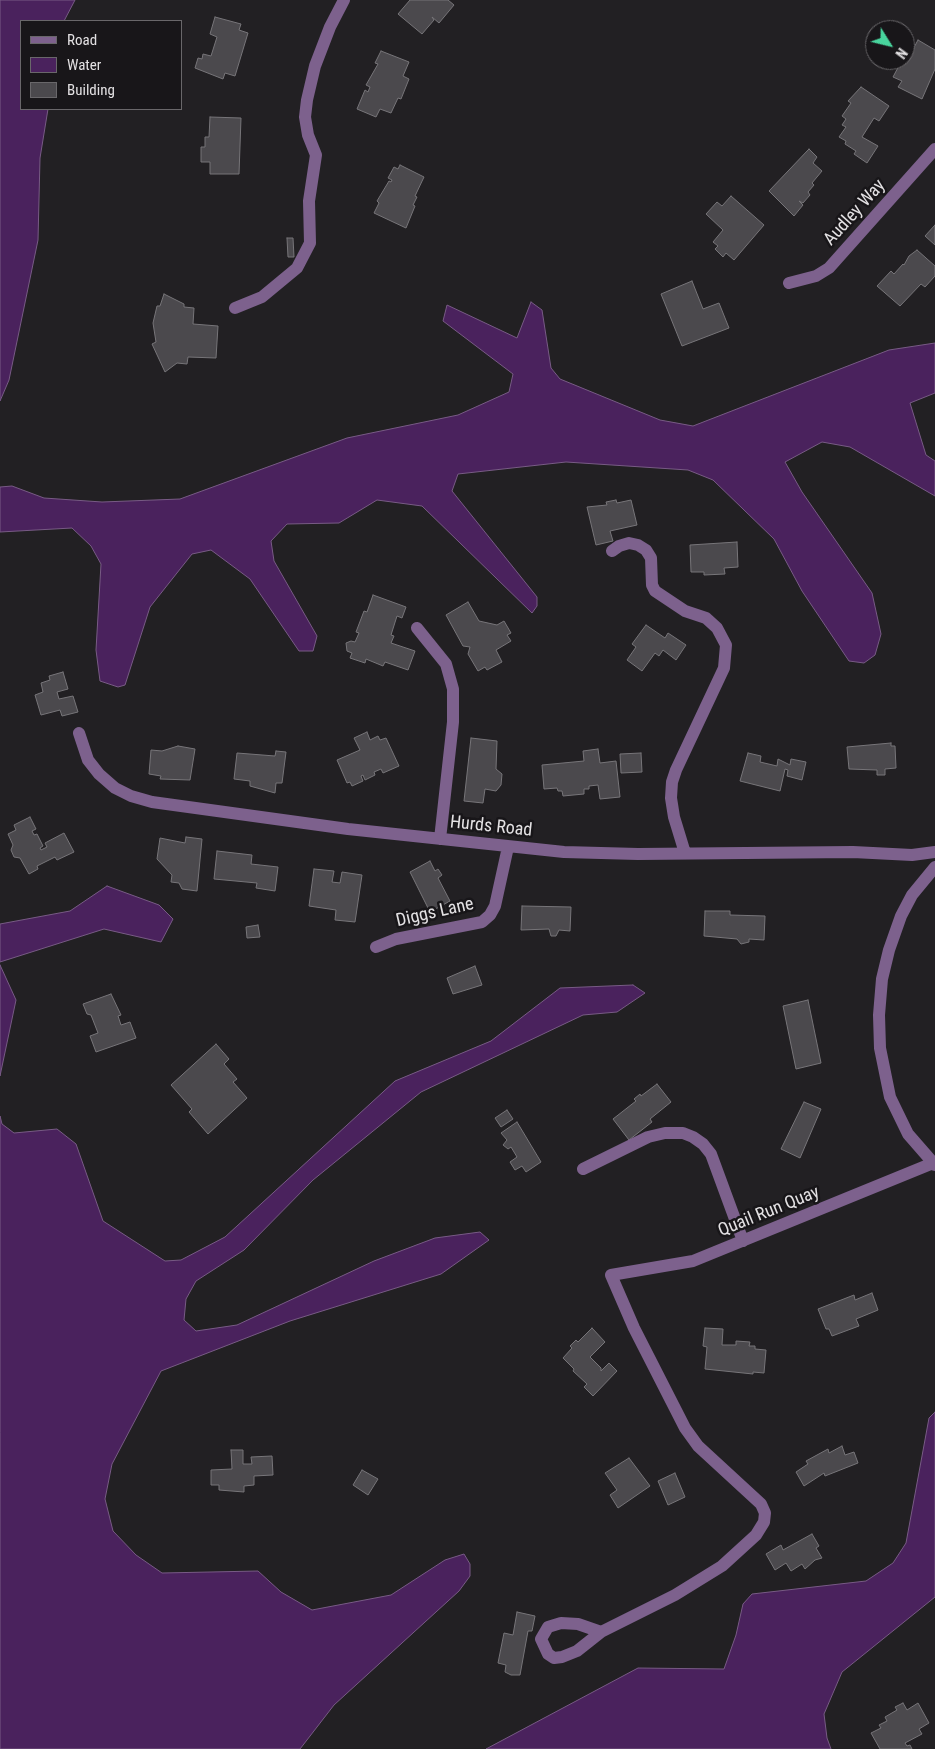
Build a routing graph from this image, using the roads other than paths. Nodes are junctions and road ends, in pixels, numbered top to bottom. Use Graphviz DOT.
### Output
graph roads {
  1 [pos="344,0"];
  2 [pos="935,150"];
  3 [pos="789,283"];
  4 [pos="235,308"];
  5 [pos="612,551"];
  6 [pos="417,628"];
  7 [pos="79,733"];
  8 [pos="440,840"];
  9 [pos="508,847"];
  10 [pos="935,852"];
  11 [pos="685,853"];
  12 [pos="935,867"];
  13 [pos="376,946"];
  14 [pos="934,1164"];
  15 [pos="584,1169"];
  16 [pos="743,1241"];
  17 [pos="601,1632"];
  1 -- 4 [label="street"];
  2 -- 3 [label="street, Audley Way"];
  5 -- 11 [label="street"];
  6 -- 8 [label="street"];
  7 -- 8 [label="street, Hurds Road"];
  8 -- 9 [label="street, Hurds Road"];
  9 -- 11 [label="street, Hurds Road"];
  9 -- 13 [label="street, Diggs Lane"];
  10 -- 11 [label="street, Hurds Road"];
  12 -- 14 [label="street"];
  14 -- 16 [label="street, Quail Run Quay"];
  15 -- 16 [label="street"];
  16 -- 17 [label="street, Quail Run Quay"];
}
